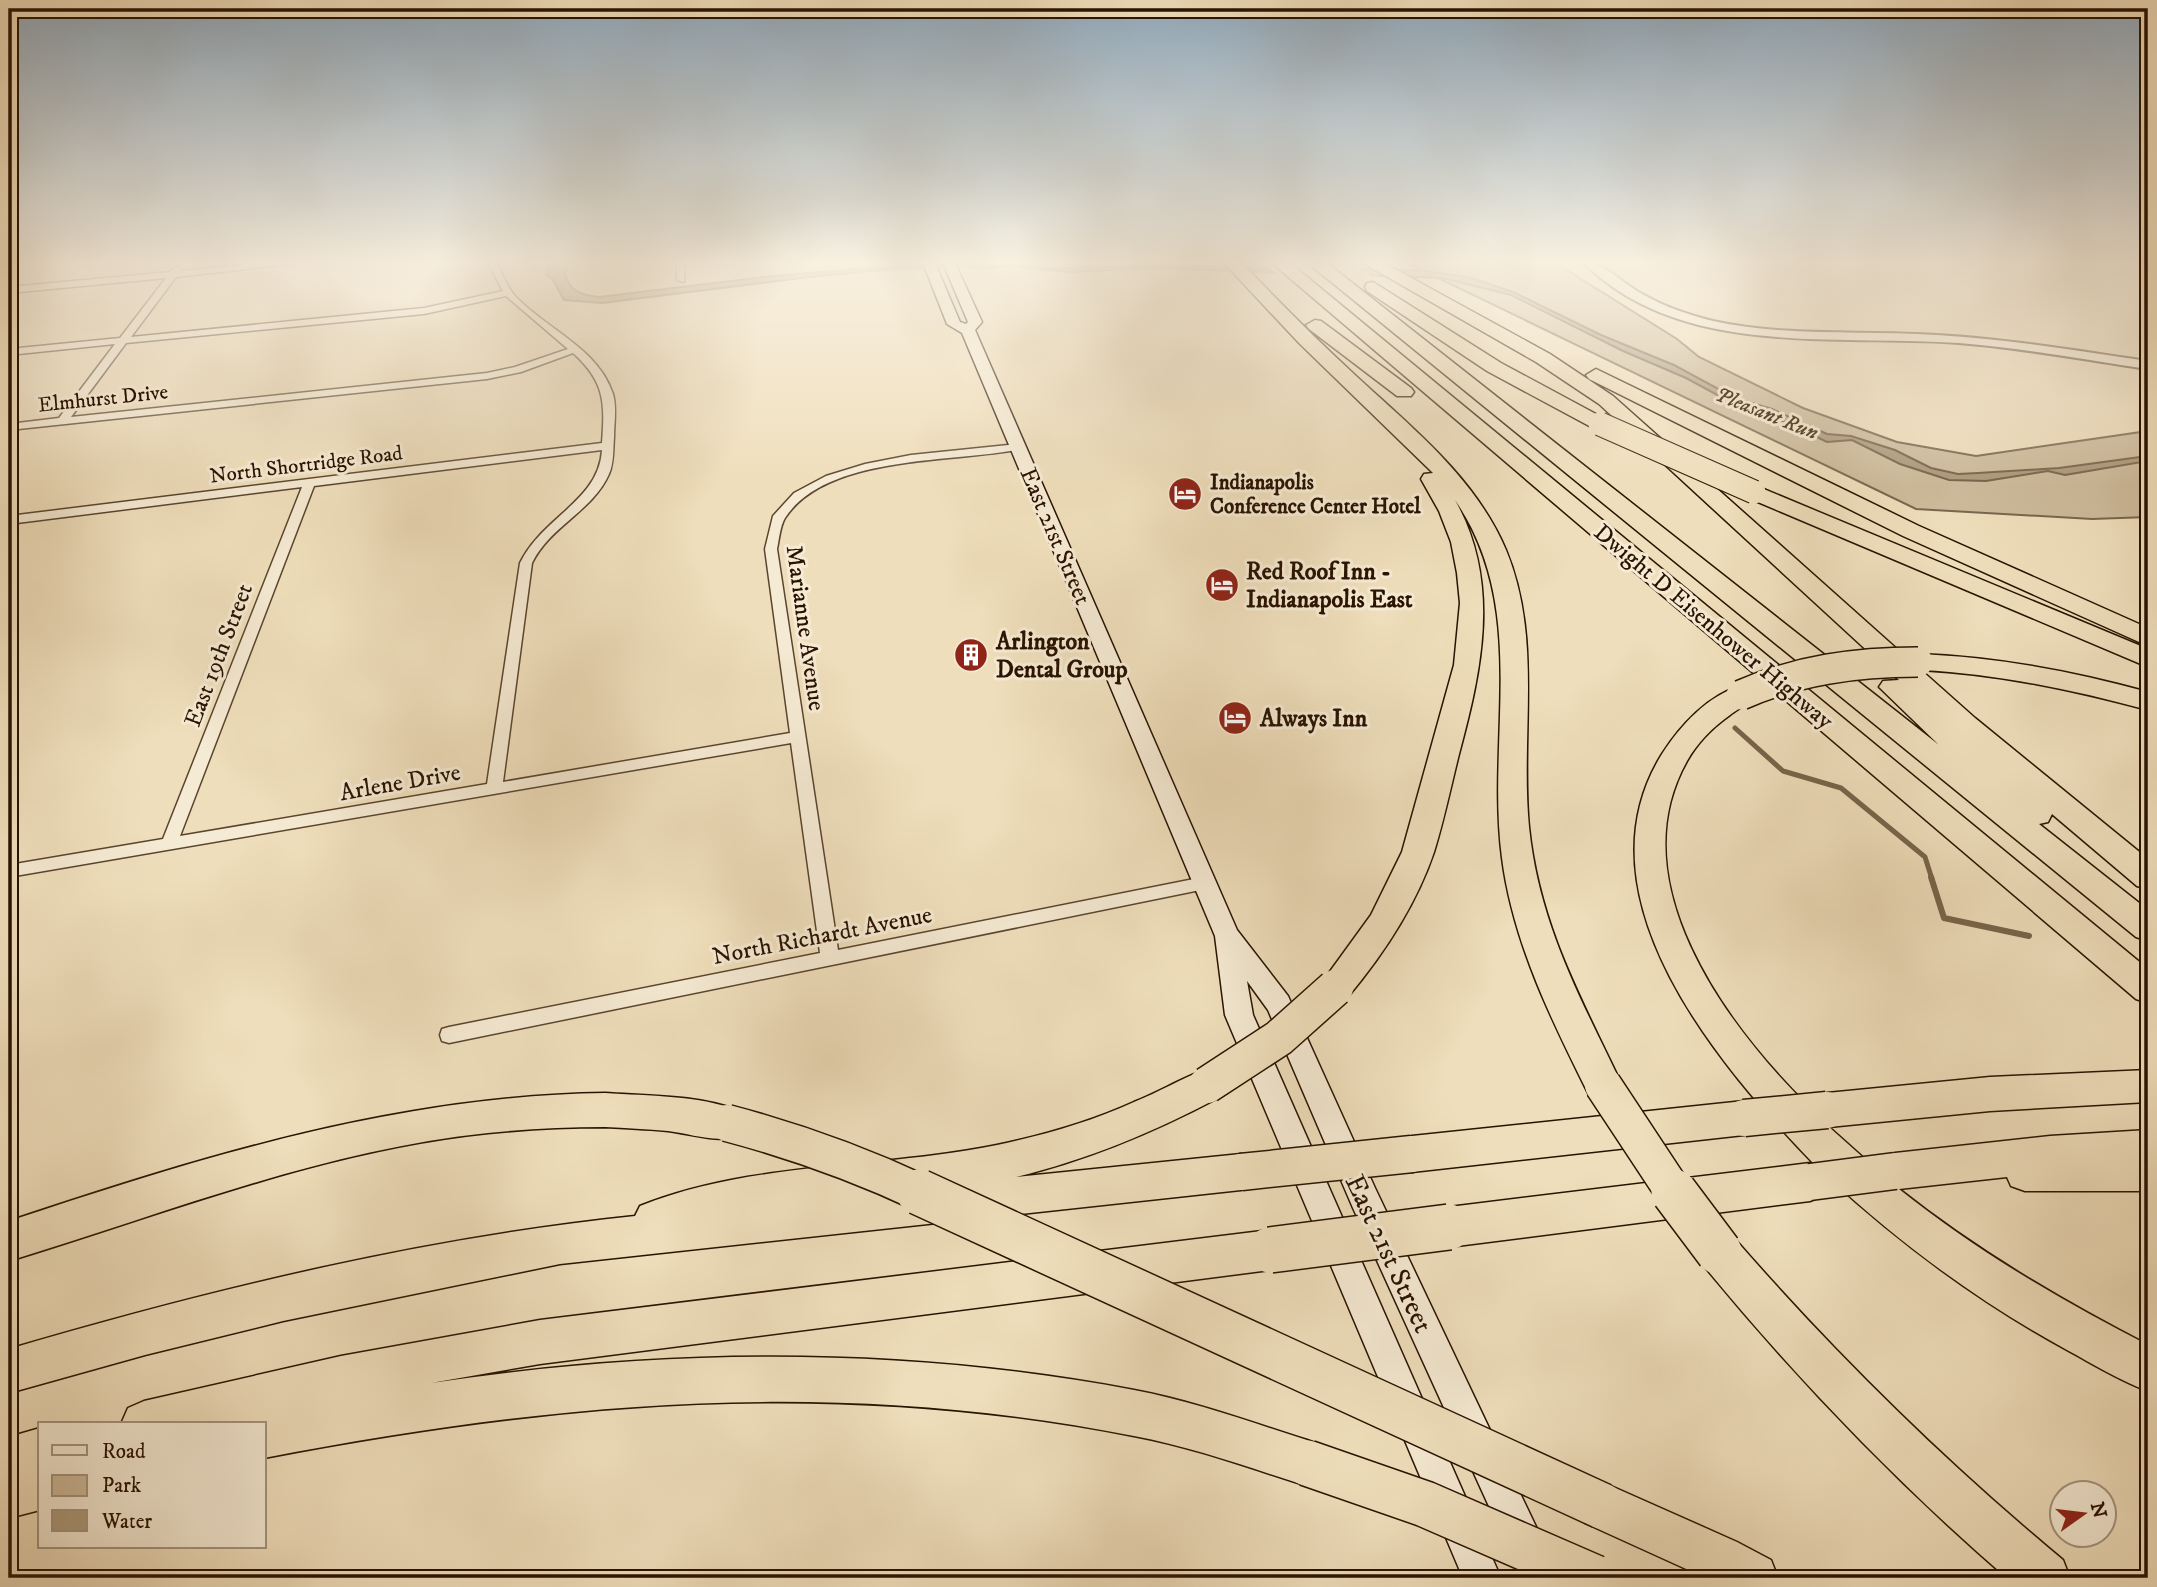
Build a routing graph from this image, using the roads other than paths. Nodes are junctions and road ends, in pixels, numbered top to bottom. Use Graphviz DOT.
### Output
graph roads {
  1 [pos="126,337"];
  2 [pos="163,337"];
  3 [pos="558,337"];
  4 [pos="971,337"];
  5 [pos="1308,337"];
  6 [pos="1328,337"];
  7 [pos="1383,337"];
  8 [pos="1418,337"];
  9 [pos="1449,337"];
  10 [pos="1505,337"];
  11 [pos="1520,337"];
  12 [pos="1894,337"];
  13 [pos="123,341"];
  14 [pos="573,350"];
  15 [pos="9,352"];
  16 [pos="2148,365"];
  17 [pos="1371,401"];
  18 [pos="62,421"];
  19 [pos="9,427"];
  20 [pos="607,446"];
  21 [pos="1018,447"];
  22 [pos="1667,453"];
  23 [pos="309,483"];
  24 [pos="9,520"];
  25 [pos="2148,638"];
  26 [pos="1746,653"];
  27 [pos="2148,659"];
  28 [pos="2148,701"];
  29 [pos="799,737"];
  30 [pos="494,789"];
  31 [pos="169,844"];
  32 [pos="9,871"];
  33 [pos="2148,877"];
  34 [pos="1204,883"];
  35 [pos="2148,905"];
  36 [pos="2148,928"];
  37 [pos="1227,935"];
  38 [pos="830,959"];
  39 [pos="2148,989"];
  40 [pos="449,1035"];
  41 [pos="2148,1086"];
  42 [pos="2148,1149"];
  43 [pos="1895,1171"];
  44 [pos="2148,1173"];
  45 [pos="9,1241"];
  46 [pos="561,1244"];
  47 [pos="2148,1369"];
  48 [pos="9,1371"];
  49 [pos="152,1422"];
  50 [pos="266,1435"];
  51 [pos="38,1452"];
  52 [pos="9,1460"];
  53 [pos="38,1487"];
  54 [pos="9,1494"];
  55 [pos="1482,1578"];
  56 [pos="1542,1578"];
  57 [pos="1595,1578"];
  58 [pos="1753,1578"];
  59 [pos="2045,1578"];
  1 -- 13 [label="street"];
  2 -- 13 [label="street"];
  3 -- 14 [label="street"];
  4 -- 21 [label="main road, East 21st Street"];
  5 -- 17 [label="highway"];
  6 -- 26 [label="highway"];
  7 -- 26 [label="highway, Dwight D Eisenhower Highway"];
  8 -- 36 [label="highway, Dwight D Eisenhower Highway"];
  9 -- 27 [label="highway, bridge"];
  10 -- 22 [label="highway"];
  11 -- 25 [label="highway"];
  12 -- 16 [label="street"];
  13 -- 15 [label="street"];
  13 -- 18 [label="street"];
  14 -- 18 [label="street, Elmhurst Drive"];
  14 -- 20 [label="street"];
  17 -- 46 [label="highway, bridge"];
  17 -- 59 [label="highway, bridge"];
  18 -- 19 [label="street, Elmhurst Drive"];
  20 -- 23 [label="street, North Shortridge Road"];
  20 -- 30 [label="street"];
  21 -- 29 [label="street, Marianne Avenue"];
  21 -- 34 [label="main road, East 21st Street"];
  22 -- 33 [label="highway"];
  22 -- 35 [label="highway"];
  23 -- 24 [label="street, North Shortridge Road"];
  23 -- 31 [label="street, East 19th Street"];
  26 -- 39 [label="highway, Dwight D Eisenhower Highway"];
  28 -- 47 [label="highway, bridge"];
  29 -- 30 [label="street, Arlene Drive"];
  29 -- 38 [label="street, Marianne Avenue"];
  30 -- 31 [label="street, Arlene Drive"];
  31 -- 32 [label="street, Arlene Drive"];
  34 -- 37 [label="main road, East 21st Street"];
  34 -- 38 [label="street, North Richardt Avenue"];
  37 -- 55 [label="main road, East 21st Street"];
  37 -- 56 [label="main road, East 21st Street"];
  38 -- 40 [label="street, North Richardt Avenue"];
  41 -- 46 [label="highway, bridge"];
  42 -- 43 [label="highway"];
  43 -- 44 [label="highway"];
  43 -- 49 [label="highway, bridge"];
  45 -- 58 [label="highway, bridge"];
  46 -- 48 [label="highway"];
  50 -- 57 [label="highway, bridge"];
  51 -- 52 [label="highway"];
  53 -- 54 [label="highway"];
}
